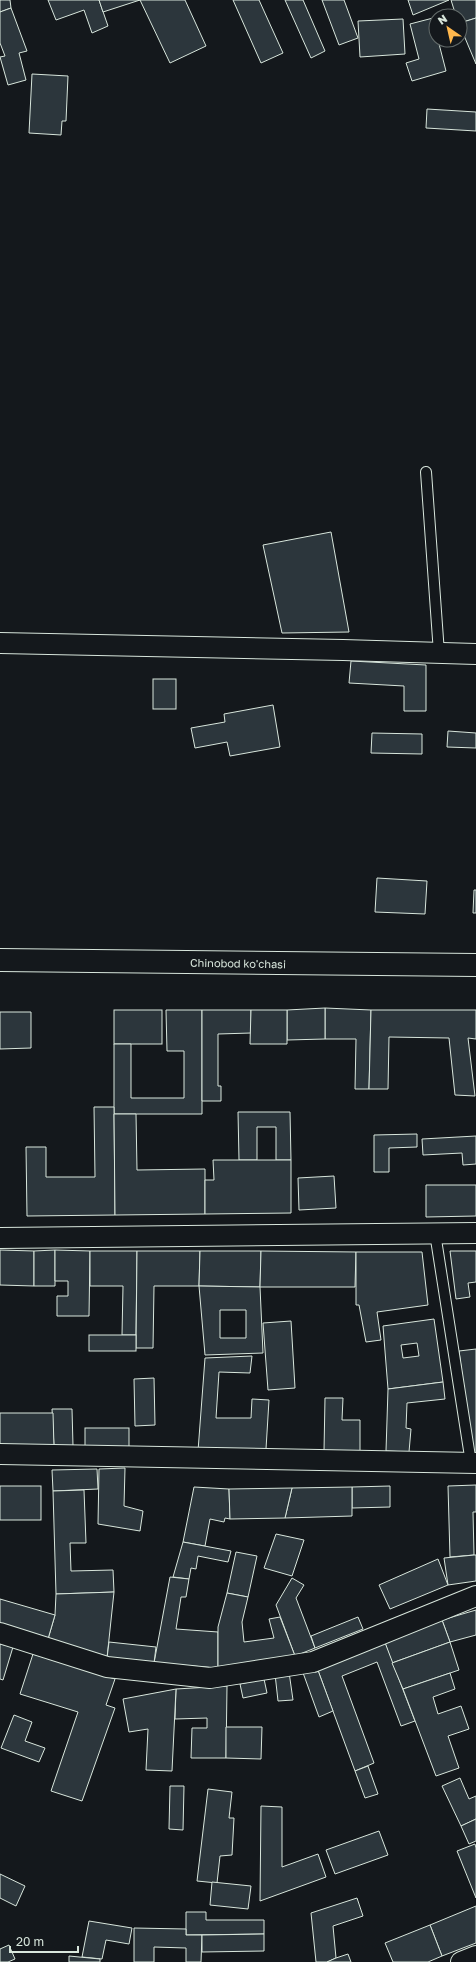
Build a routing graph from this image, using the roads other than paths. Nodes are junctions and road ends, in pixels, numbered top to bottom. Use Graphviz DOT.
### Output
graph roads {
  1 [pos="426,472"];
  2 [pos="0,643"];
  3 [pos="439,653"];
  4 [pos="476,654"];
  5 [pos="0,960"];
  6 [pos="476,965"];
  7 [pos="435,1233"];
  8 [pos="476,1233"];
  9 [pos="0,1238"];
  10 [pos="0,1454"];
  11 [pos="473,1463"];
  12 [pos="476,1596"];
  13 [pos="0,1633"];
  14 [pos="476,1956"];
  15 [pos="461,1962"];
  1 -- 3 [label="lane"];
  2 -- 3 [label="street"];
  3 -- 4 [label="street"];
  5 -- 6 [label="street, Chinobod ko'chasi"];
  7 -- 8 [label="street"];
  7 -- 9 [label="street"];
  7 -- 11 [label="lane"];
  10 -- 11 [label="street"];
  12 -- 13 [label="street"];
  14 -- 15 [label="street"];
}
